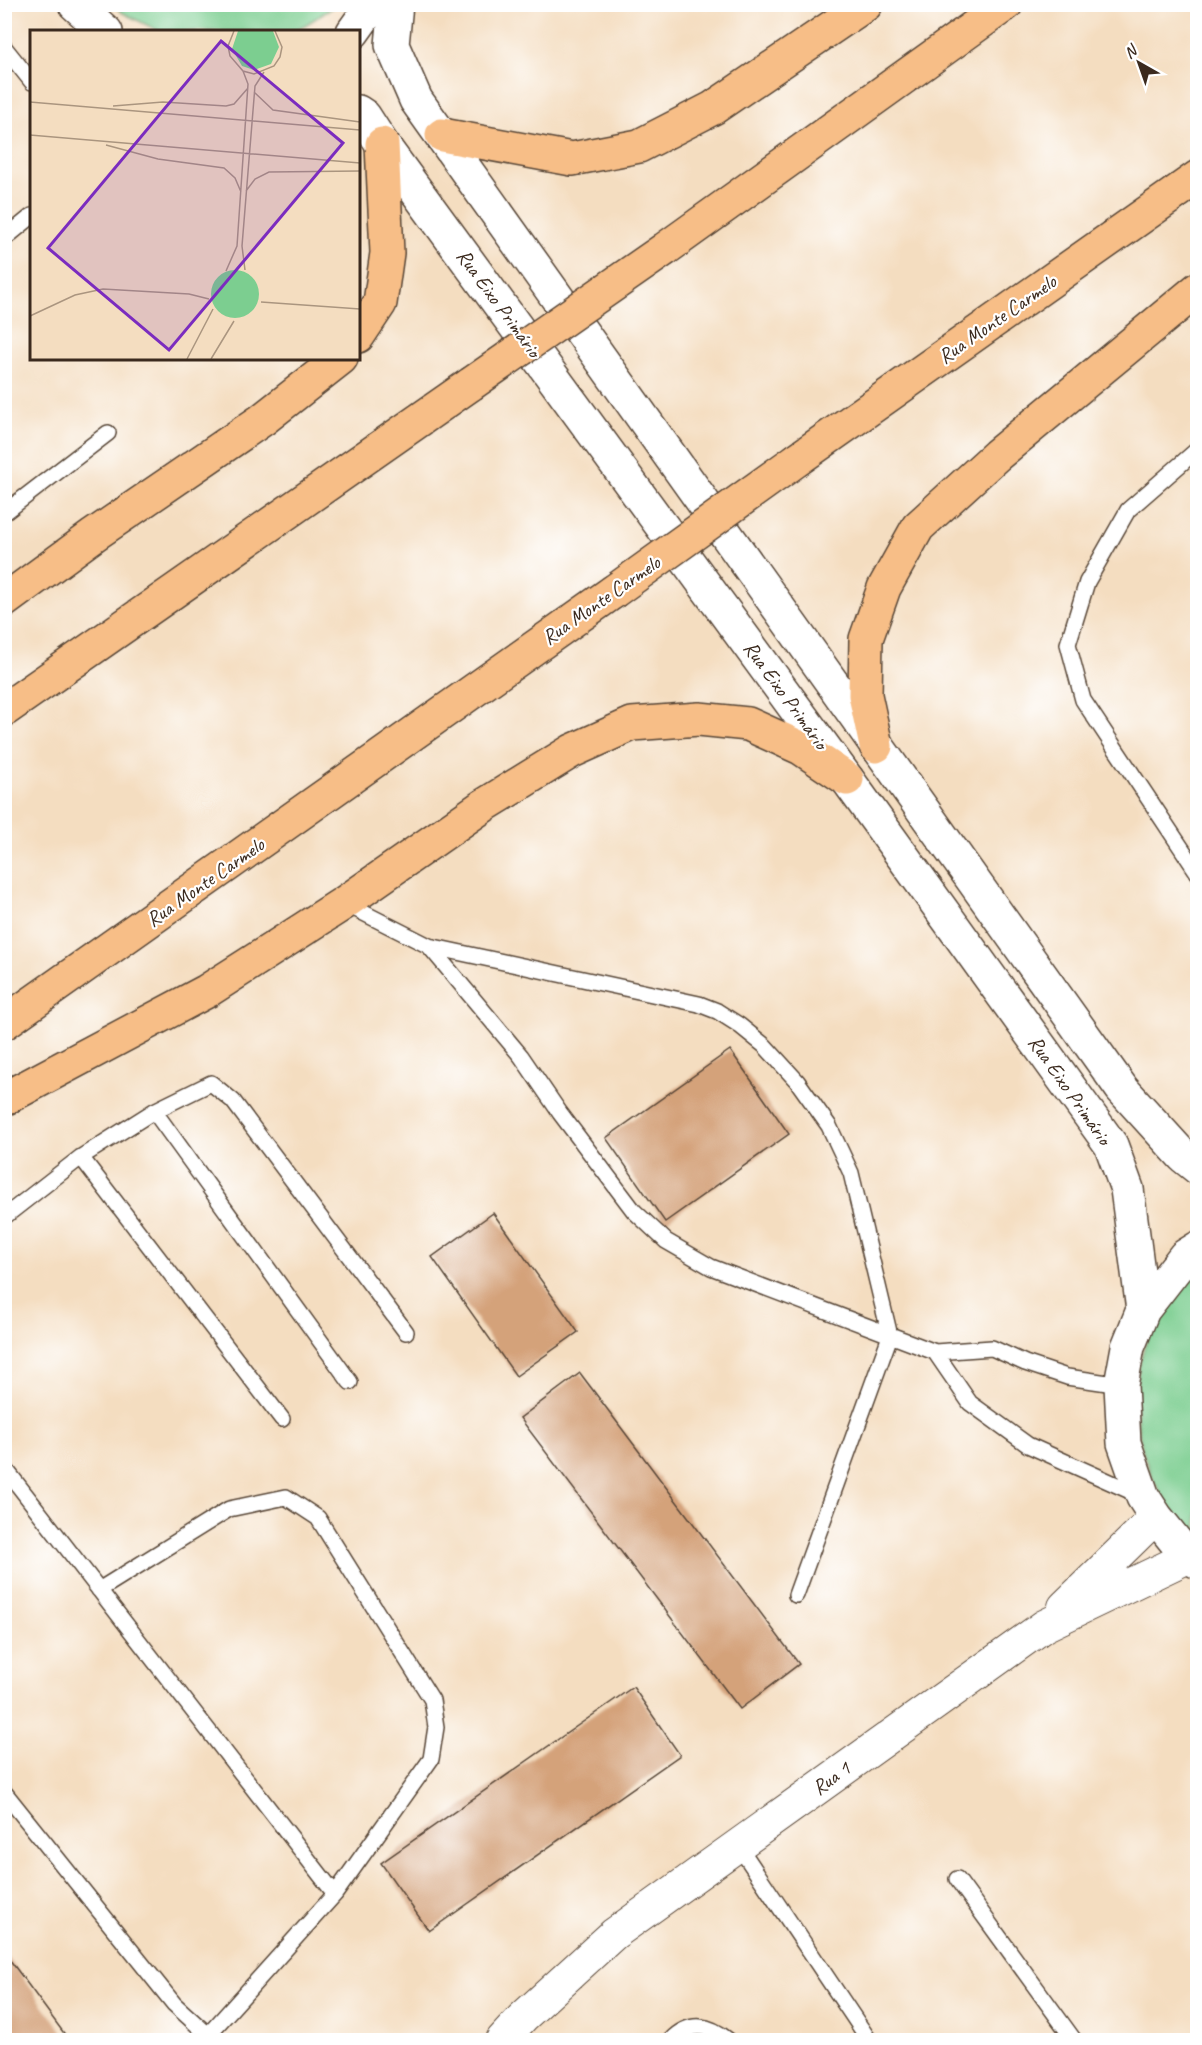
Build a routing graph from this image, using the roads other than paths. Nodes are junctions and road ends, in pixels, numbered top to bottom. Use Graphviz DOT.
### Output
graph roads {
  1 [pos="75,4"];
  2 [pos="374,4"];
  3 [pos="396,4"];
  4 [pos="866,4"];
  5 [pos="1006,4"];
  6 [pos="104,30"];
  7 [pos="354,30"];
  8 [pos="4,47"];
  9 [pos="30,80"];
  10 [pos="360,113"];
  11 [pos="442,135"];
  12 [pos="382,144"];
  13 [pos="1197,177"];
  14 [pos="30,218"];
  15 [pos="4,239"];
  16 [pos="1197,289"];
  17 [pos="360,333"];
  18 [pos="338,360"];
  19 [pos="108,433"];
  20 [pos="1197,449"];
  21 [pos="4,513"];
  22 [pos="4,602"];
  23 [pos="4,710"];
  24 [pos="876,746"];
  25 [pos="848,779"];
  26 [pos="1197,873"];
  27 [pos="344,903"];
  28 [pos="429,946"];
  29 [pos="4,1023"];
  30 [pos="4,1099"];
  31 [pos="154,1111"];
  32 [pos="81,1157"];
  33 [pos="1197,1168"];
  34 [pos="4,1216"];
  35 [pos="1197,1248"];
  36 [pos="1143,1310"];
  37 [pos="406,1332"];
  38 [pos="890,1336"];
  39 [pos="935,1352"];
  40 [pos="350,1382"];
  41 [pos="1120,1385"];
  42 [pos="282,1419"];
  43 [pos="4,1467"];
  44 [pos="1149,1507"];
  45 [pos="1193,1559"];
  46 [pos="99,1590"];
  47 [pos="796,1595"];
  48 [pos="1044,1626"];
  49 [pos="4,1792"];
  50 [pos="738,1845"];
  51 [pos="957,1879"];
  52 [pos="335,1894"];
  53 [pos="208,2038"];
  54 [pos="502,2040"];
  55 [pos="672,2040"];
  56 [pos="728,2040"];
  57 [pos="869,2040"];
  58 [pos="1074,2040"];
  1 -- 6 [label="street"];
  2 -- 7 [label="street"];
  3 -- 11 [label="street, Rua Eixo Primário"];
  4 -- 11 [label="highway"];
  5 -- 23 [label="highway, bridge"];
  8 -- 9 [label="lane"];
  10 -- 12 [label="street, Rua Eixo Primário"];
  11 -- 24 [label="street, Rua Eixo Primário"];
  12 -- 17 [label="highway"];
  12 -- 25 [label="street, Rua Eixo Primário"];
  13 -- 29 [label="highway, Rua Monte Carmelo, bridge"];
  14 -- 15 [label="lane"];
  16 -- 24 [label="highway"];
  18 -- 22 [label="highway"];
  19 -- 21 [label="lane"];
  20 -- 26 [label="lane"];
  24 -- 33 [label="street, Rua Eixo Primário"];
  25 -- 27 [label="highway"];
  25 -- 36 [label="street, Rua Eixo Primário"];
  27 -- 28 [label="lane"];
  27 -- 30 [label="highway"];
  28 -- 38 [label="lane"];
  28 -- 38 [label="lane"];
  31 -- 32 [label="lane"];
  31 -- 37 [label="lane"];
  31 -- 40 [label="lane"];
  32 -- 34 [label="lane"];
  32 -- 42 [label="lane"];
  35 -- 36 [label="street"];
  36 -- 41 [label="street"];
  38 -- 39 [label="lane"];
  38 -- 47 [label="lane"];
  39 -- 41 [label="lane"];
  39 -- 44 [label="lane"];
  41 -- 44 [label="street"];
  43 -- 46 [label="lane"];
  44 -- 45 [label="street"];
  44 -- 48 [label="street"];
  45 -- 48 [label="street, Rua 1"];
  46 -- 52 [label="lane"];
  46 -- 52 [label="lane"];
  48 -- 50 [label="street, Rua 1"];
  49 -- 53 [label="lane"];
  50 -- 54 [label="street, Rua 1"];
  50 -- 57 [label="lane"];
  51 -- 58 [label="lane"];
  52 -- 53 [label="lane"];
  55 -- 56 [label="lane"];
}
